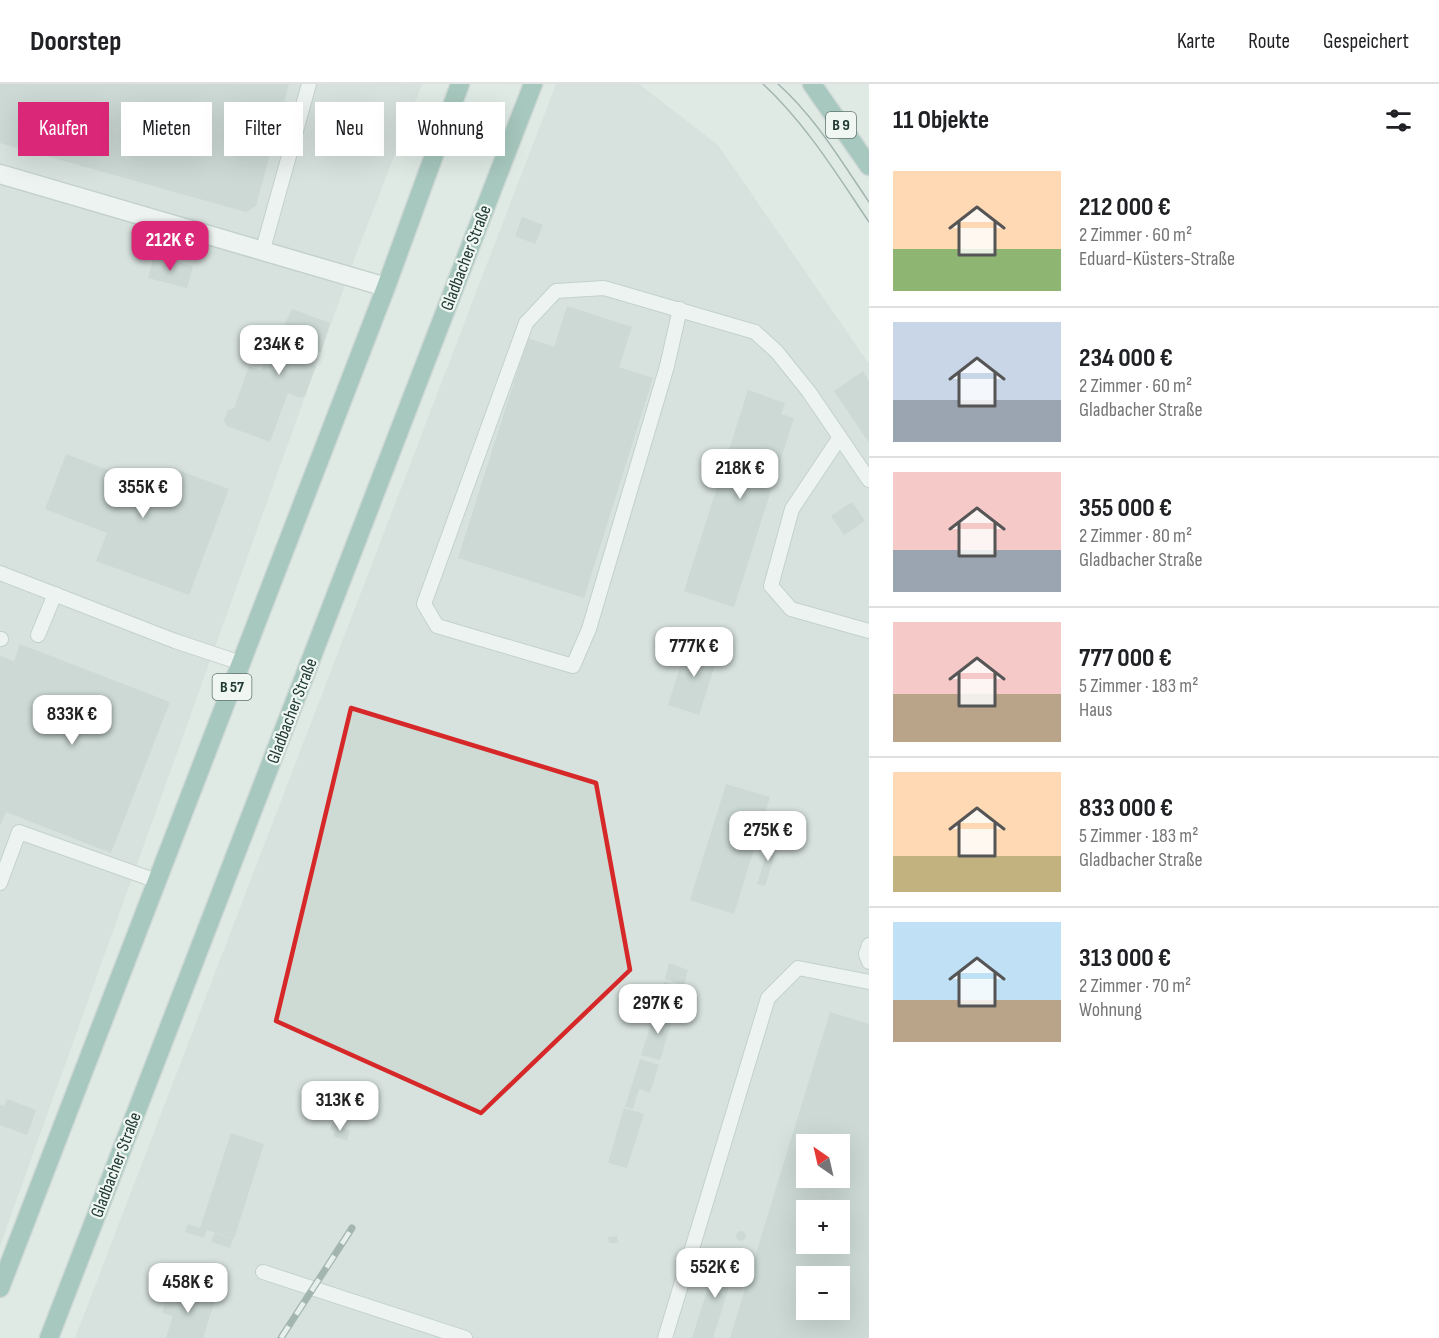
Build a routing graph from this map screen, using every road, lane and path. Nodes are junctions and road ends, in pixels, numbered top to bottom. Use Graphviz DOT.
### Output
graph roads {
  1 [pos="309,84"];
  2 [pos="460,84"];
  3 [pos="532,84"];
  4 [pos="812,84"];
  5 [pos="869,166"];
  6 [pos="0,174"];
  7 [pos="263,249"];
  8 [pos="386,287"];
  9 [pos="680,309"];
  10 [pos="840,437"];
  11 [pos="869,480"];
  12 [pos="0,573"];
  13 [pos="55,594"];
  14 [pos="869,631"];
  15 [pos="38,635"];
  16 [pos="241,663"];
  17 [pos="157,881"];
  18 [pos="0,883"];
  19 [pos="869,945"];
  20 [pos="869,962"];
  21 [pos="869,981"];
  22 [pos="263,1272"];
  23 [pos="0,1288"];
  24 [pos="49,1338"];
  25 [pos="465,1338"];
  26 [pos="665,1338"];
  1 -- 7 [label="lane"];
  2 -- 8 [label="main road, B 57"];
  3 -- 24 [label="main road, Gladbacher Straße"];
  4 -- 5 [label="main road, B 9"];
  6 -- 7 [label="street"];
  7 -- 8 [label="street"];
  8 -- 16 [label="main road, B 57"];
  9 -- 9 [label="lane"];
  9 -- 10 [label="lane"];
  10 -- 11 [label="lane"];
  10 -- 14 [label="lane"];
  12 -- 13 [label="lane"];
  13 -- 15 [label="lane"];
  13 -- 16 [label="lane"];
  16 -- 17 [label="main road, B 57"];
  17 -- 18 [label="lane"];
  17 -- 23 [label="main road, B 57"];
  19 -- 20 [label="lane"];
  21 -- 26 [label="lane"];
  22 -- 25 [label="lane"];
}
